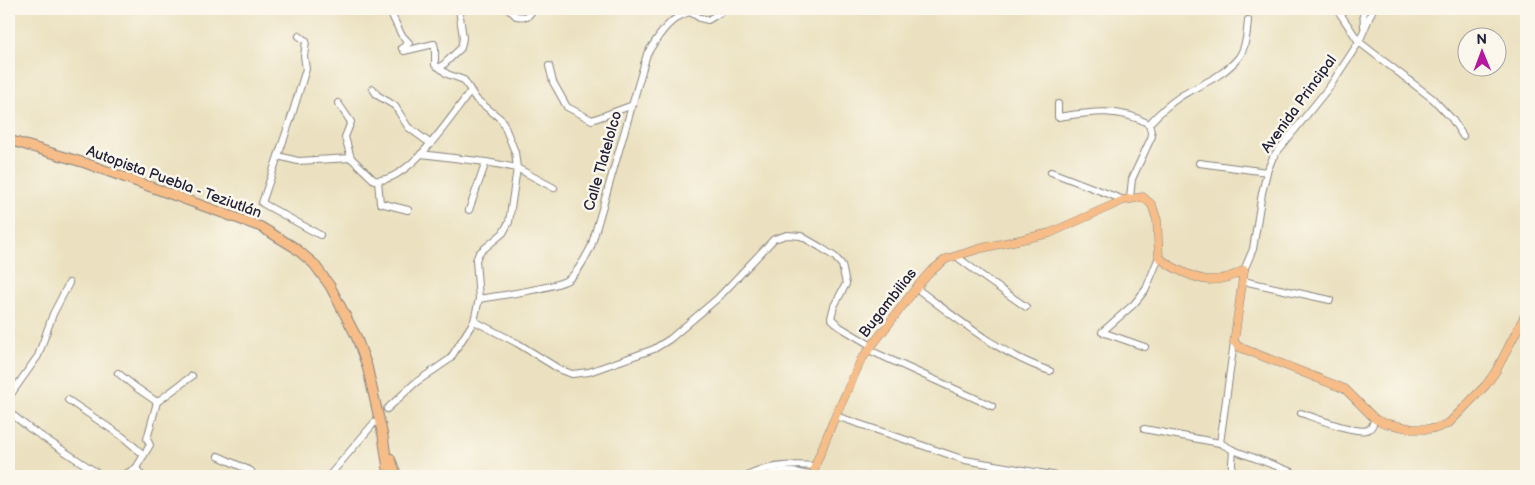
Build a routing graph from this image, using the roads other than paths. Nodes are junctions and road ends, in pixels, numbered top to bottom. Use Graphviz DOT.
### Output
graph roads {
  1 [pos="389,9"];
  2 [pos="459,9"];
  3 [pos="509,9"];
  4 [pos="534,9"];
  5 [pos="726,9"];
  6 [pos="1337,9"];
  7 [pos="1363,9"];
  8 [pos="1373,9"];
  9 [pos="1248,20"];
  10 [pos="1364,29"];
  11 [pos="299,36"];
  12 [pos="1358,42"];
  13 [pos="549,66"];
  14 [pos="440,68"];
  15 [pos="373,89"];
  16 [pos="470,92"];
  17 [pos="338,103"];
  18 [pos="633,104"];
  19 [pos="1058,104"];
  20 [pos="1149,124"];
  21 [pos="1463,136"];
  22 [pos="9,140"];
  23 [pos="431,144"];
  24 [pos="421,154"];
  25 [pos="278,156"];
  26 [pos="351,158"];
  27 [pos="486,162"];
  28 [pos="1199,163"];
  29 [pos="517,168"];
  30 [pos="1051,172"];
  31 [pos="1267,172"];
  32 [pos="378,181"];
  33 [pos="554,188"];
  34 [pos="1127,199"];
  35 [pos="408,210"];
  36 [pos="469,210"];
  37 [pos="320,236"];
  38 [pos="956,256"];
  39 [pos="1158,257"];
  40 [pos="1244,270"];
  41 [pos="1243,281"];
  42 [pos="69,283"];
  43 [pos="916,288"];
  44 [pos="479,299"];
  45 [pos="1330,300"];
  46 [pos="1026,307"];
  47 [pos="1526,313"];
  48 [pos="474,321"];
  49 [pos="1234,342"];
  50 [pos="1145,347"];
  51 [pos="871,348"];
  52 [pos="1050,371"];
  53 [pos="118,373"];
  54 [pos="192,376"];
  55 [pos="9,397"];
  56 [pos="68,400"];
  57 [pos="157,402"];
  58 [pos="992,406"];
  59 [pos="387,409"];
  60 [pos="9,412"];
  61 [pos="1301,413"];
  62 [pos="836,416"];
  63 [pos="1374,419"];
  64 [pos="374,424"];
  65 [pos="1144,429"];
  66 [pos="383,436"];
  67 [pos="1220,443"];
  68 [pos="1233,450"];
  69 [pos="144,455"];
  70 [pos="218,456"];
  71 [pos="815,466"];
  72 [pos="136,468"];
  73 [pos="1292,472"];
  74 [pos="102,476"];
  75 [pos="122,476"];
  76 [pos="142,476"];
  77 [pos="254,476"];
  78 [pos="329,476"];
  79 [pos="388,476"];
  80 [pos="397,476"];
  81 [pos="747,476"];
  82 [pos="764,476"];
  83 [pos="814,476"];
  84 [pos="1058,476"];
  85 [pos="1231,476"];
  1 -- 14 [label="street"];
  2 -- 14 [label="street"];
  3 -- 4 [label="street"];
  5 -- 18 [label="street, Calle Tlatelolco"];
  6 -- 12 [label="street"];
  7 -- 10 [label="street"];
  8 -- 10 [label="street, Avenida Principal"];
  9 -- 20 [label="street"];
  10 -- 12 [label="street, Avenida Principal"];
  11 -- 25 [label="street"];
  12 -- 21 [label="street"];
  12 -- 31 [label="street, Avenida Principal"];
  13 -- 18 [label="street"];
  14 -- 16 [label="street"];
  15 -- 23 [label="street"];
  16 -- 23 [label="street"];
  16 -- 29 [label="street"];
  17 -- 26 [label="street"];
  18 -- 44 [label="street, Calle Tlatelolco"];
  19 -- 20 [label="street"];
  20 -- 34 [label="street"];
  22 -- 66 [label="highway, Autopista Puebla - Teziutlán"];
  23 -- 24 [label="street"];
  24 -- 27 [label="street"];
  24 -- 32 [label="street"];
  25 -- 26 [label="street"];
  25 -- 37 [label="street"];
  26 -- 32 [label="street"];
  27 -- 29 [label="street"];
  27 -- 36 [label="street"];
  28 -- 31 [label="street"];
  29 -- 33 [label="street"];
  29 -- 44 [label="street"];
  30 -- 34 [label="street"];
  31 -- 40 [label="street, Avenida Principal"];
  32 -- 35 [label="street"];
  34 -- 38 [label="main road, Bugambilias"];
  34 -- 39 [label="main road, Bugambilias"];
  38 -- 43 [label="main road, Bugambilias"];
  38 -- 46 [label="street"];
  39 -- 40 [label="main road"];
  39 -- 50 [label="street"];
  40 -- 41 [label="main road"];
  41 -- 45 [label="street"];
  41 -- 49 [label="main road"];
  42 -- 55 [label="street"];
  43 -- 51 [label="main road, Bugambilias"];
  43 -- 52 [label="street"];
  44 -- 48 [label="street"];
  47 -- 63 [label="main road"];
  48 -- 51 [label="street"];
  48 -- 59 [label="street"];
  49 -- 63 [label="main road"];
  49 -- 67 [label="street"];
  51 -- 58 [label="street"];
  51 -- 62 [label="main road, Bugambilias"];
  53 -- 57 [label="street"];
  54 -- 57 [label="street"];
  56 -- 69 [label="street"];
  57 -- 69 [label="street"];
  60 -- 74 [label="street"];
  61 -- 63 [label="street"];
  62 -- 71 [label="main road, Bugambilias"];
  62 -- 84 [label="street"];
  64 -- 78 [label="street"];
  65 -- 67 [label="street"];
  66 -- 79 [label="highway, Autopista Puebla - Teziutlán"];
  66 -- 80 [label="highway, Autopista Puebla - Teziutlán"];
  67 -- 68 [label="street"];
  68 -- 73 [label="street"];
  68 -- 85 [label="street"];
  69 -- 72 [label="street"];
  70 -- 77 [label="street"];
  71 -- 81 [label="street"];
  71 -- 83 [label="main road, Bugambilias"];
  72 -- 75 [label="street"];
  72 -- 76 [label="street"];
  82 -- 83 [label="street"];
}
